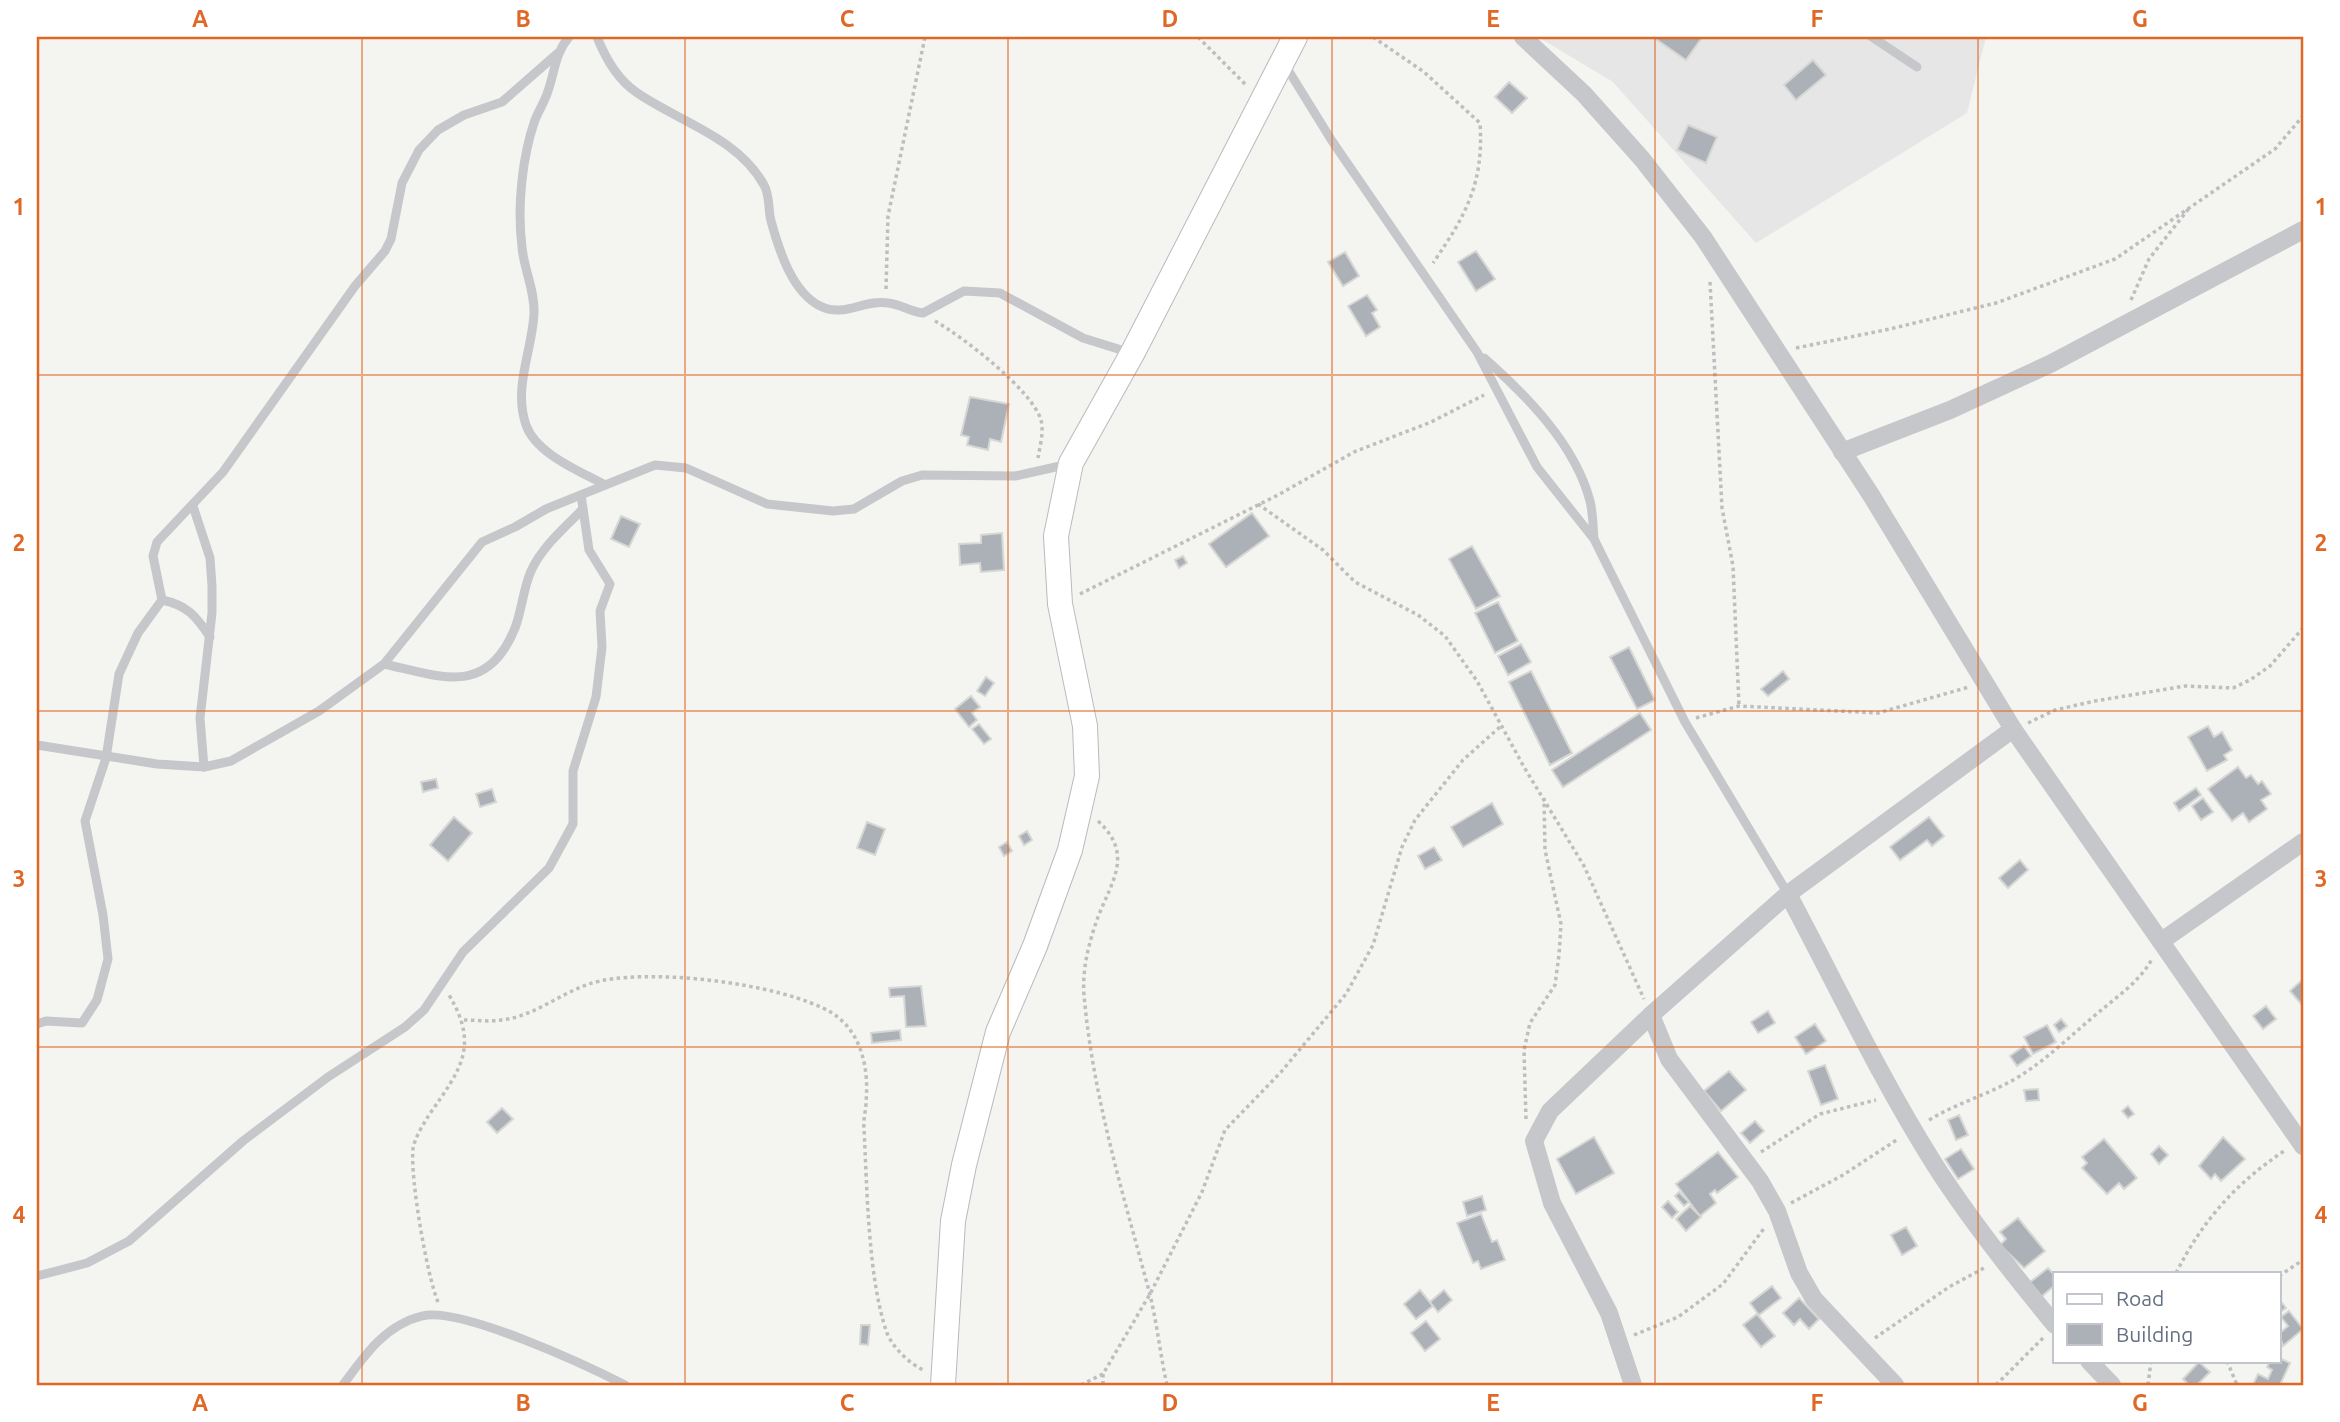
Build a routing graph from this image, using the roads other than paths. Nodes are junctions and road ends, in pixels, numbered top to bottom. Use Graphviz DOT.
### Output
graph roads {
  1 [pos="569,37"];
  2 [pos="597,37"];
  3 [pos="1295,37"];
  4 [pos="1523,37"];
  5 [pos="1872,37"];
  6 [pos="558,54"];
  7 [pos="1282,60"];
  8 [pos="1917,67"];
  9 [pos="2299,229"];
  10 [pos="1477,352"];
  11 [pos="1132,354"];
  12 [pos="1842,452"];
  13 [pos="1070,463"];
  14 [pos="605,485"];
  15 [pos="581,495"];
  16 [pos="193,506"];
  17 [pos="583,509"];
  18 [pos="1594,539"];
  19 [pos="162,600"];
  20 [pos="210,637"];
  21 [pos="384,664"];
  22 [pos="2013,729"];
  23 [pos="37,745"];
  24 [pos="106,758"];
  25 [pos="204,767"];
  26 [pos="2303,842"];
  27 [pos="1788,894"];
  28 [pos="2163,940"];
  29 [pos="1651,1015"];
  30 [pos="37,1024"];
  31 [pos="2301,1144"];
  32 [pos="37,1276"];
  33 [pos="2051,1329"];
  34 [pos="2090,1362"];
  35 [pos="943,1379"];
  36 [pos="343,1385"];
  37 [pos="625,1385"];
  38 [pos="1633,1385"];
  39 [pos="1895,1385"];
  40 [pos="2112,1385"];
  1 -- 6 [label="lane"];
  2 -- 11 [label="lane"];
  3 -- 7 [label="main road"];
  4 -- 12 [label="street"];
  5 -- 8 [label="lane"];
  6 -- 14 [label="lane"];
  6 -- 16 [label="lane"];
  7 -- 10 [label="lane"];
  7 -- 11 [label="main road"];
  9 -- 12 [label="street"];
  10 -- 18 [label="lane"];
  10 -- 18 [label="lane"];
  11 -- 13 [label="main road"];
  12 -- 22 [label="street"];
  13 -- 14 [label="lane"];
  13 -- 35 [label="main road"];
  14 -- 15 [label="lane"];
  15 -- 17 [label="lane"];
  15 -- 21 [label="lane"];
  16 -- 19 [label="lane"];
  16 -- 20 [label="lane"];
  17 -- 21 [label="lane"];
  17 -- 32 [label="lane"];
  18 -- 27 [label="lane"];
  19 -- 20 [label="lane"];
  19 -- 24 [label="lane"];
  20 -- 25 [label="lane"];
  21 -- 25 [label="lane"];
  22 -- 27 [label="street"];
  22 -- 28 [label="street"];
  23 -- 24 [label="lane"];
  24 -- 25 [label="lane"];
  24 -- 30 [label="lane"];
  26 -- 28 [label="street"];
  27 -- 29 [label="street"];
  27 -- 33 [label="street"];
  28 -- 31 [label="street"];
  29 -- 38 [label="street"];
  29 -- 39 [label="street"];
  34 -- 40 [label="street"];
  36 -- 37 [label="lane"];
}
